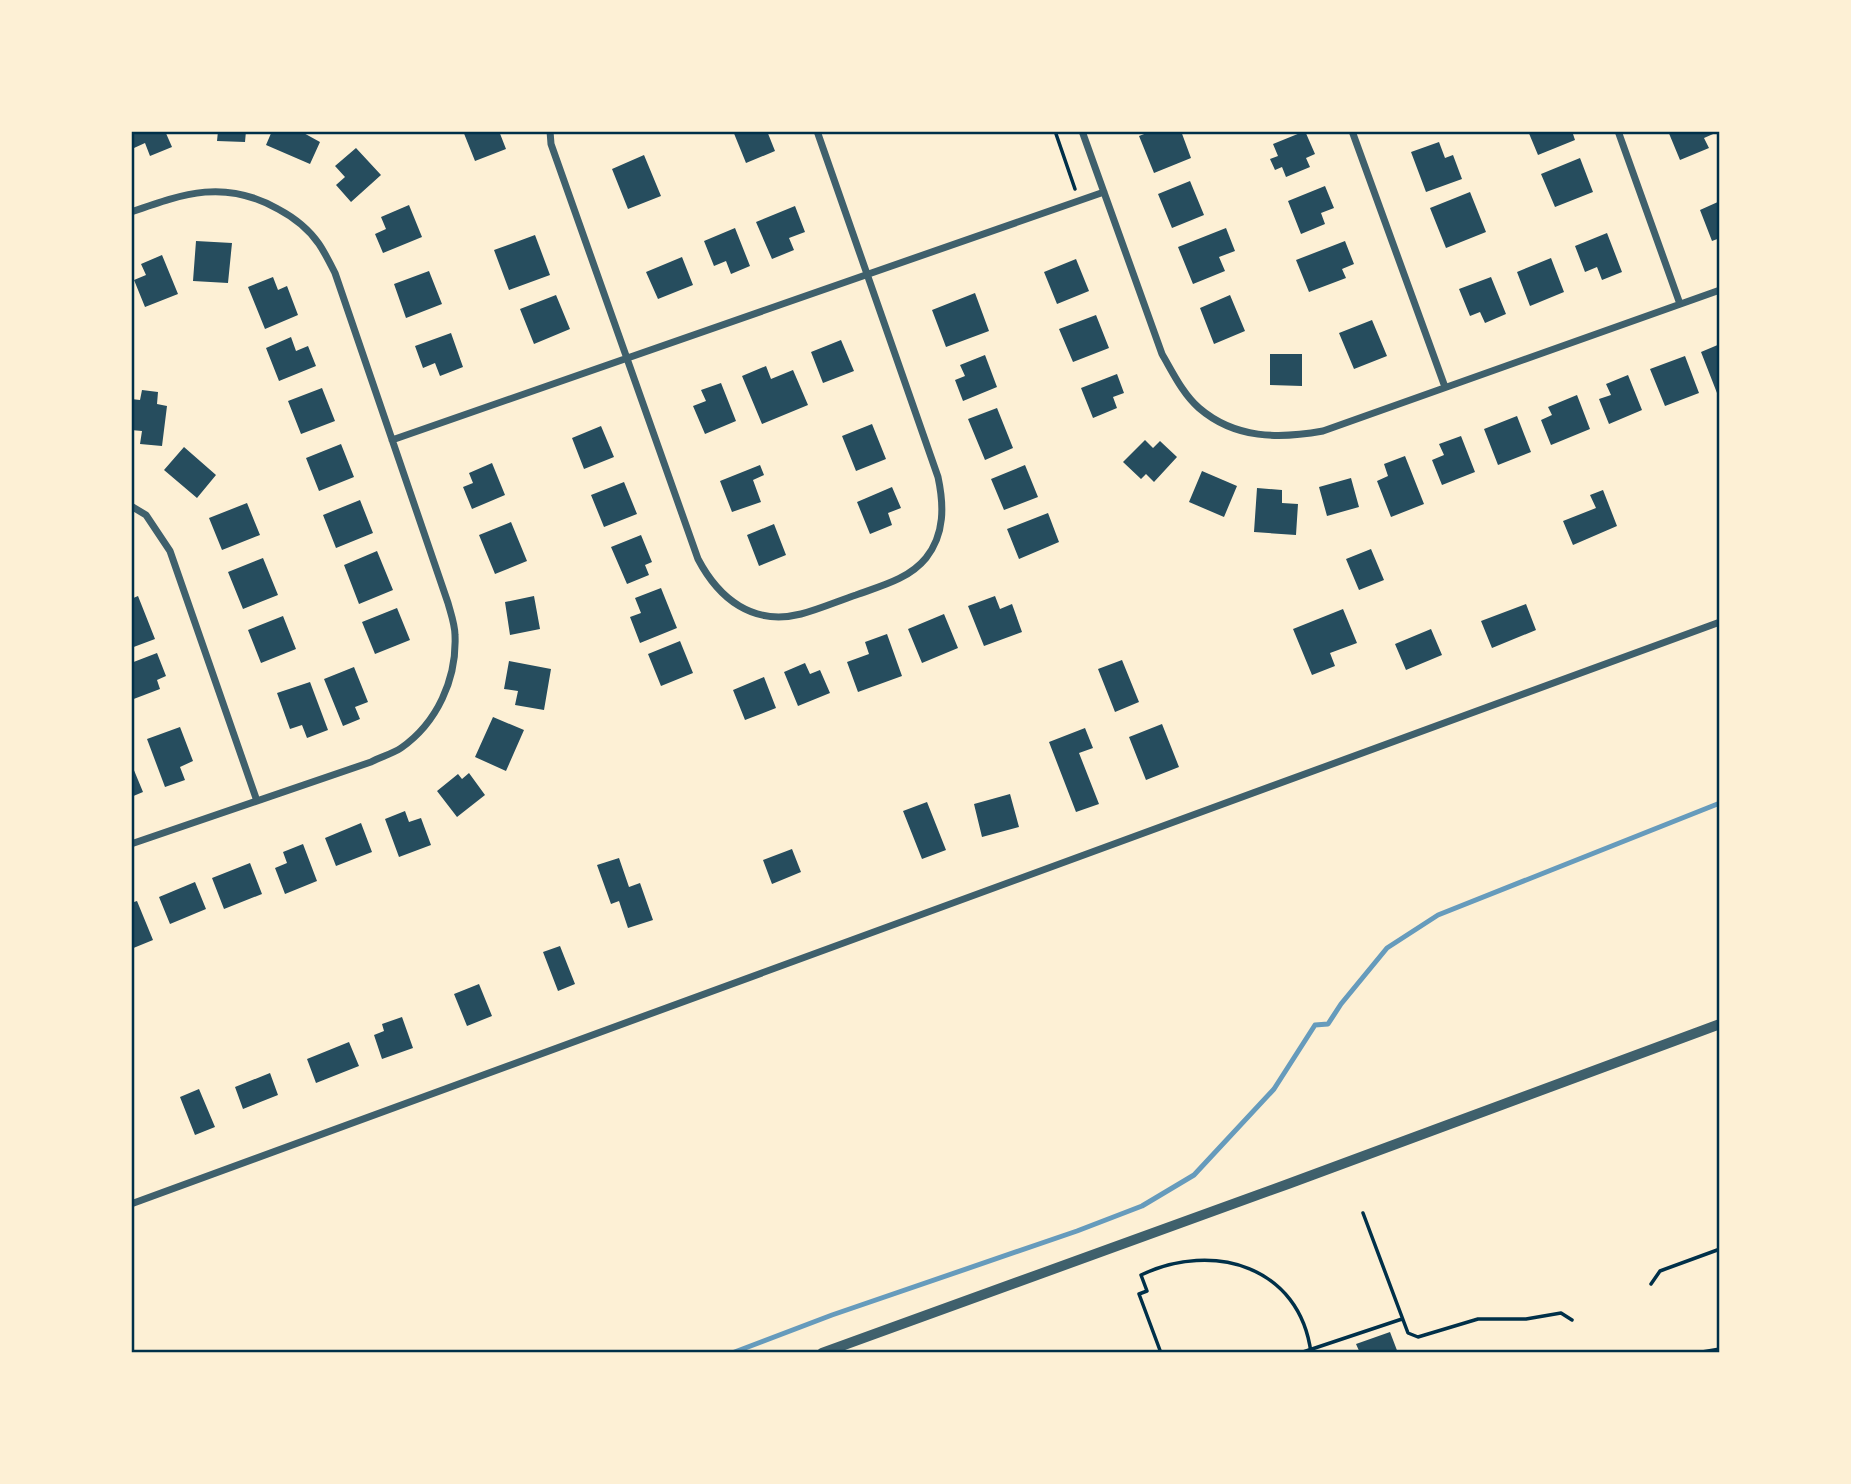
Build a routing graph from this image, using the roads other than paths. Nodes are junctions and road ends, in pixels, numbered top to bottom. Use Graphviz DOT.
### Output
graph roads {
  1 [pos="550,131"];
  2 [pos="817,131"];
  3 [pos="1082,131"];
  4 [pos="1353,131"];
  5 [pos="1618,131"];
  6 [pos="1104,192"];
  7 [pos="131,212"];
  8 [pos="867,274"];
  9 [pos="1720,290"];
  10 [pos="1680,304"];
  11 [pos="627,359"];
  12 [pos="1445,387"];
  13 [pos="392,440"];
  14 [pos="131,506"];
  15 [pos="1720,622"];
  16 [pos="257,801"];
  17 [pos="131,844"];
  18 [pos="1720,1024"];
  19 [pos="131,1204"];
  20 [pos="822,1353"];
  1 -- 11 [label="street"];
  2 -- 8 [label="street"];
  3 -- 6 [label="street"];
  4 -- 12 [label="street"];
  5 -- 10 [label="street"];
  6 -- 8 [label="street"];
  6 -- 12 [label="street"];
  7 -- 13 [label="street"];
  8 -- 11 [label="street"];
  8 -- 11 [label="street"];
  9 -- 10 [label="street"];
  10 -- 12 [label="street"];
  11 -- 13 [label="street"];
  13 -- 16 [label="street"];
  14 -- 16 [label="street"];
  15 -- 19 [label="street"];
  16 -- 17 [label="street"];
  18 -- 20 [label="street"];
}
